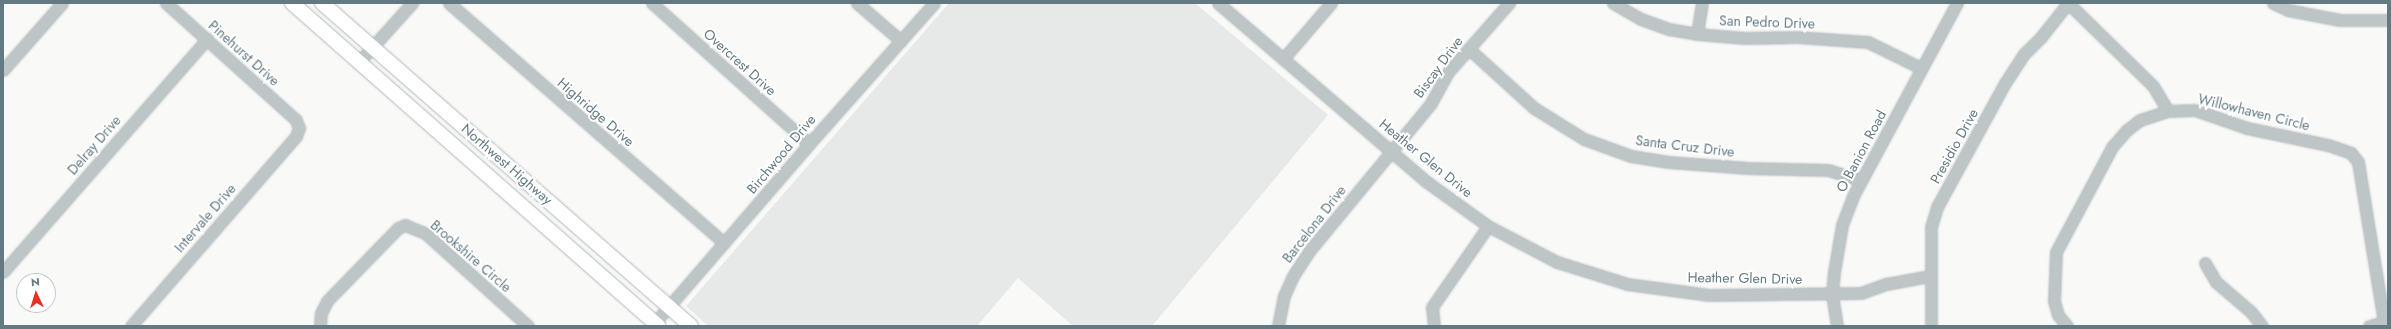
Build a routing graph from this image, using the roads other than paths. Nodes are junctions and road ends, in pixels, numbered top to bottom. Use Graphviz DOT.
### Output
graph roads {
  1 [pos="62,3"];
  2 [pos="166,3"];
  3 [pos="292,3"];
  4 [pos="322,3"];
  5 [pos="412,3"];
  6 [pos="449,3"];
  7 [pos="652,3"];
  8 [pos="857,3"];
  9 [pos="934,3"];
  10 [pos="1218,3"];
  11 [pos="1331,3"];
  12 [pos="1509,3"];
  13 [pos="1613,3"];
  14 [pos="1702,3"];
  15 [pos="1956,3"];
  16 [pos="2068,3"];
  17 [pos="2273,3"];
  18 [pos="2388,20"];
  19 [pos="1697,34"];
  20 [pos="207,39"];
  21 [pos="901,41"];
  22 [pos="374,47"];
  23 [pos="1469,49"];
  24 [pos="1283,59"];
  25 [pos="358,63"];
  26 [pos="1921,68"];
  27 [pos="3,70"];
  28 [pos="2168,111"];
  29 [pos="299,128"];
  30 [pos="808,144"];
  31 [pos="1392,150"];
  32 [pos="1860,180"];
  33 [pos="1488,226"];
  34 [pos="724,243"];
  35 [pos="2205,263"];
  36 [pos="3,272"];
  37 [pos="1930,276"];
  38 [pos="1832,294"];
  39 [pos="668,306"];
  40 [pos="2386,321"];
  41 [pos="655,325"];
  42 [pos="131,326"];
  43 [pos="320,326"];
  44 [pos="528,326"];
  45 [pos="691,326"];
  46 [pos="1278,326"];
  47 [pos="1434,326"];
  48 [pos="1837,326"];
  49 [pos="1931,326"];
  50 [pos="2067,326"];
  51 [pos="2262,326"];
  52 [pos="2369,326"];
  1 -- 27 [label="street"];
  2 -- 20 [label="street, Pinehurst Drive"];
  3 -- 25 [label="main road, Northwest Highway"];
  4 -- 22 [label="main road, Northwest Highway"];
  5 -- 22 [label="street"];
  6 -- 34 [label="street, Highridge Drive"];
  7 -- 30 [label="street, Overcrest Drive"];
  8 -- 21 [label="street"];
  9 -- 21 [label="street, Birchwood Drive"];
  10 -- 24 [label="street, Heather Glen Drive"];
  11 -- 24 [label="street"];
  12 -- 23 [label="street, Biscay Drive"];
  13 -- 19 [label="street, San Pedro Drive"];
  14 -- 19 [label="street"];
  15 -- 26 [label="street, O Banion Road"];
  16 -- 28 [label="street"];
  16 -- 37 [label="street, Presidio Drive"];
  17 -- 18 [label="street"];
  19 -- 26 [label="street, San Pedro Drive"];
  20 -- 29 [label="street, Pinehurst Drive"];
  20 -- 36 [label="street, Delray Drive"];
  21 -- 30 [label="street, Birchwood Drive"];
  22 -- 25 [label="street"];
  22 -- 39 [label="main road, Northwest Highway"];
  23 -- 31 [label="street, Biscay Drive"];
  23 -- 32 [label="street, Santa Cruz Drive"];
  24 -- 31 [label="street, Heather Glen Drive"];
  25 -- 41 [label="main road, Northwest Highway"];
  26 -- 32 [label="street, O Banion Road"];
  28 -- 40 [label="street, Willowhaven Circle"];
  28 -- 50 [label="street, Willowhaven Circle"];
  29 -- 42 [label="street, Intervale Drive"];
  30 -- 34 [label="street, Birchwood Drive"];
  31 -- 33 [label="street, Heather Glen Drive"];
  31 -- 46 [label="street, Barcelona Drive"];
  32 -- 38 [label="street, O Banion Road"];
  33 -- 38 [label="street, Heather Glen Drive"];
  33 -- 47 [label="street"];
  34 -- 39 [label="street, Birchwood Drive"];
  35 -- 51 [label="street"];
  37 -- 38 [label="street, Heather Glen Drive"];
  37 -- 49 [label="street, Presidio Drive"];
  38 -- 48 [label="street, O Banion Road"];
  39 -- 41 [label="street, Birchwood Drive"];
  39 -- 45 [label="main road, Northwest Highway"];
  40 -- 52 [label="street"];
  43 -- 44 [label="street, Brookshire Circle"];
}
